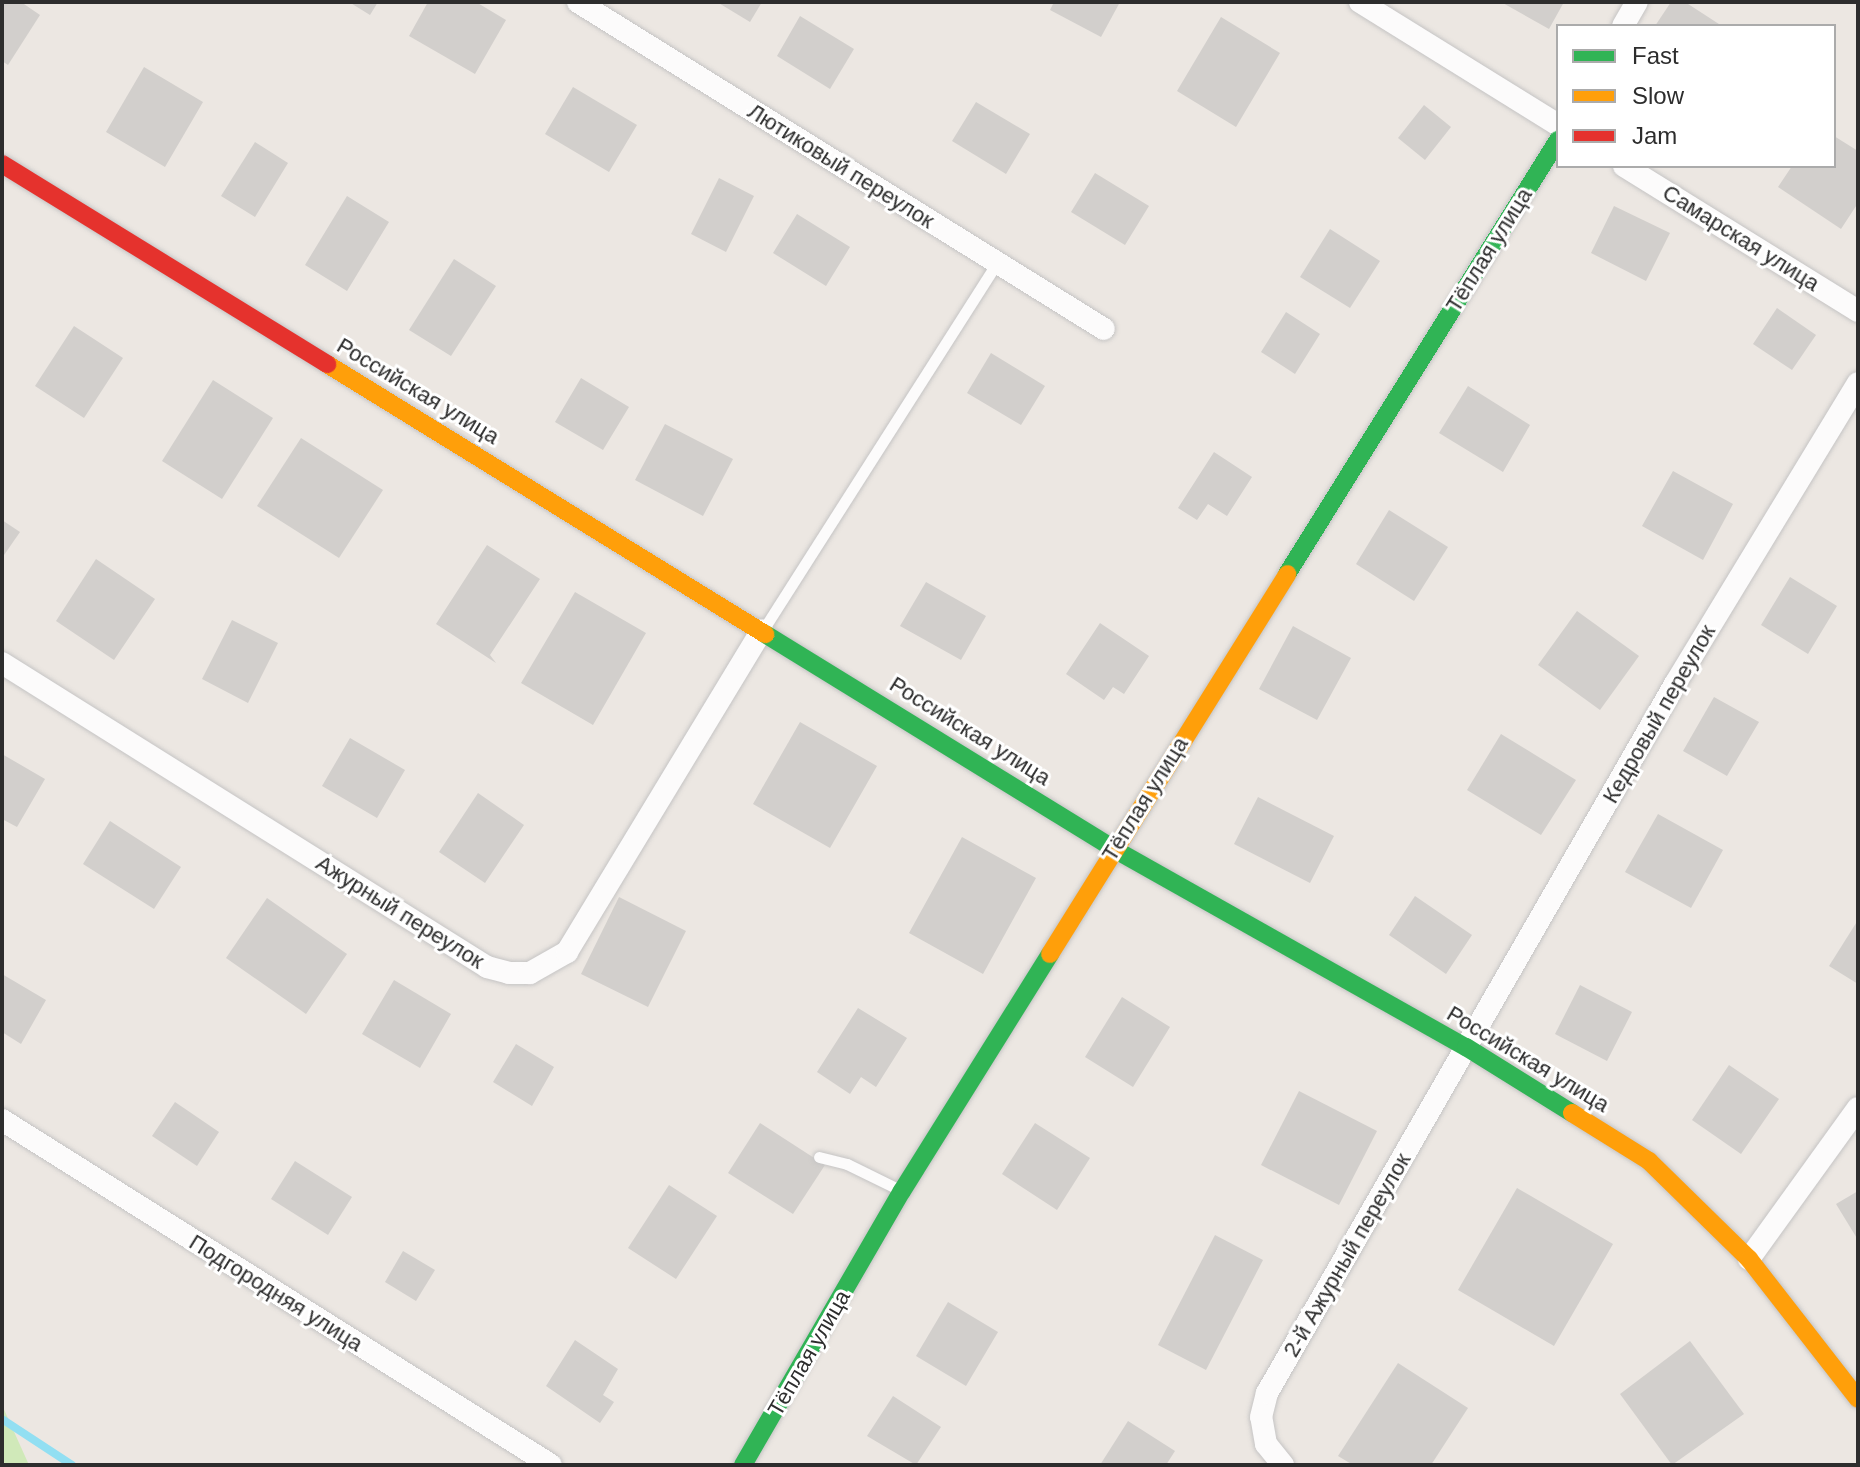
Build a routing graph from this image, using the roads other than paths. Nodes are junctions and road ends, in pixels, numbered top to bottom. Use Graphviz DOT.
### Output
graph roads {
  1 [pos="578,2"];
  2 [pos="1360,2"];
  3 [pos="1637,2"];
  4 [pos="1624,24"];
  5 [pos="1556,124"];
  6 [pos="1556,143"];
  7 [pos="2,164"];
  8 [pos="1627,168"];
  9 [pos="997,263"];
  10 [pos="1858,311"];
  11 [pos="1104,329"];
  12 [pos="1858,383"];
  13 [pos="762,630"];
  14 [pos="2,663"];
  15 [pos="1114,849"];
  16 [pos="1466,1047"];
  17 [pos="1858,1108"];
  18 [pos="2,1120"];
  19 [pos="819,1157"];
  20 [pos="902,1191"];
  21 [pos="1749,1259"];
  22 [pos="1858,1399"];
  23 [pos="551,1465"];
  24 [pos="743,1465"];
  25 [pos="1283,1465"];
  1 -- 9 [label="street, Лютиковый переулок"];
  2 -- 5 [label="street"];
  3 -- 4 [label="street"];
  6 -- 15 [label="street, Тёплая улица"];
  7 -- 13 [label="street, Российская улица"];
  8 -- 10 [label="street, Самарская улица"];
  9 -- 11 [label="street, Лютиковый переулок"];
  9 -- 13 [label="lane"];
  12 -- 16 [label="street, Кедровый переулок"];
  13 -- 14 [label="street, Ажурный переулок"];
  13 -- 15 [label="street, Российская улица"];
  15 -- 16 [label="street, Российская улица"];
  15 -- 20 [label="street, Тёплая улица"];
  16 -- 21 [label="street, Российская улица"];
  16 -- 25 [label="street, 2-й Ажурный переулок"];
  17 -- 21 [label="street"];
  18 -- 23 [label="street, Подгородняя улица"];
  19 -- 20 [label="lane"];
  20 -- 24 [label="street, Тёплая улица"];
  21 -- 22 [label="street, Российская улица"];
}
